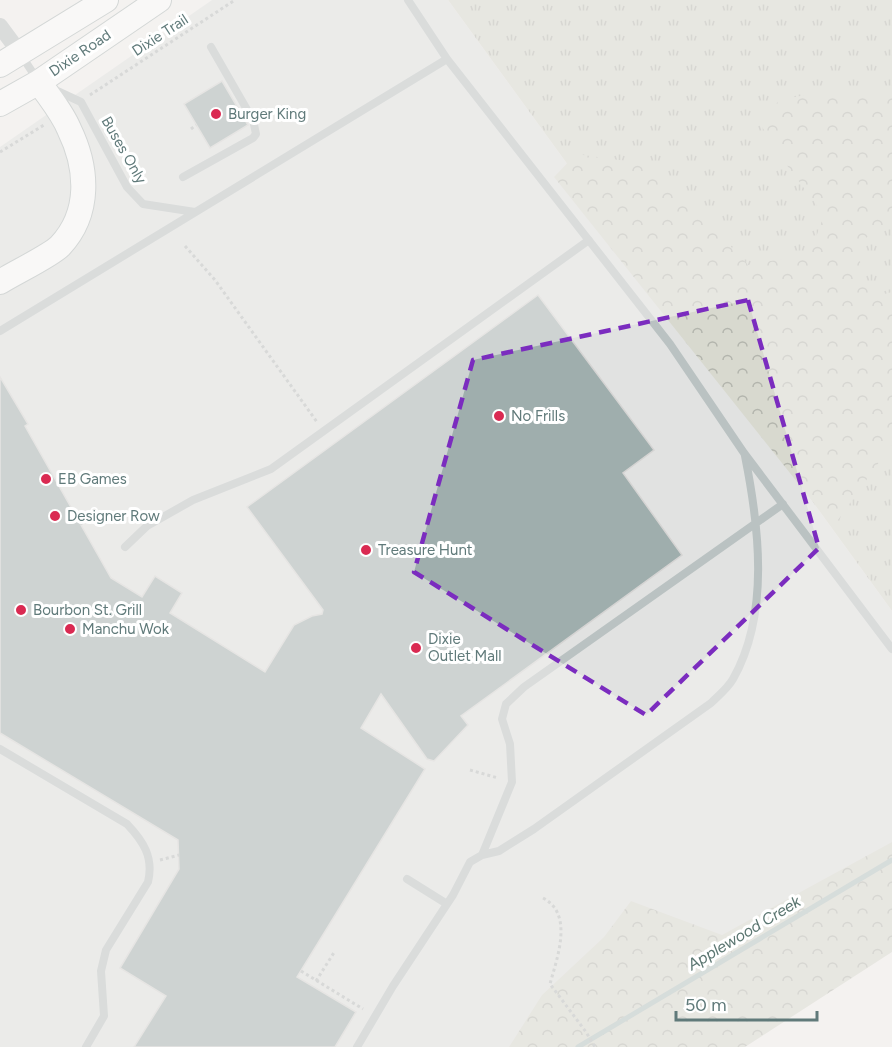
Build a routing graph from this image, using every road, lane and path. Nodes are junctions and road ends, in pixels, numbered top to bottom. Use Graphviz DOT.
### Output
graph roads {
  1 [pos="106,0"];
  2 [pos="159,0"];
  3 [pos="235,0"];
  4 [pos="408,0"];
  5 [pos="0,26"];
  6 [pos="211,47"];
  7 [pos="10,59"];
  8 [pos="447,59"];
  9 [pos="39,82"];
  10 [pos="98,90"];
  11 [pos="0,104"];
  12 [pos="196,125"];
  13 [pos="39,128"];
  14 [pos="191,129"];
  15 [pos="0,152"];
  16 [pos="183,177"];
  17 [pos="195,212"];
  18 [pos="589,240"];
  19 [pos="185,246"];
  20 [pos="0,282"];
  21 [pos="0,331"];
  22 [pos="326,430"];
  23 [pos="744,453"];
  24 [pos="783,504"];
  25 [pos="100,514"];
  26 [pos="756,522"];
  27 [pos="80,524"];
  28 [pos="125,547"];
  29 [pos="892,649"];
  30 [pos="0,749"];
  31 [pos="470,770"];
  32 [pos="512,782"];
  33 [pos="179,855"];
  34 [pos="482,855"];
  35 [pos="150,863"];
  36 [pos="407,879"];
  37 [pos="543,898"];
  38 [pos="447,904"];
  39 [pos="335,951"];
  40 [pos="301,971"];
  41 [pos="316,981"];
  42 [pos="375,1017"];
  43 [pos="86,1047"];
  44 [pos="357,1047"];
  45 [pos="595,1047"];
  1 -- 7 [label="main road, Dixie Road"];
  2 -- 9 [label="main road, Dixie Road"];
  3 -- 10 [label="path, Dixie Trail"];
  4 -- 8 [label="lane"];
  5 -- 7 [label="street"];
  6 -- 16 [label="lane"];
  7 -- 9 [label="lane"];
  8 -- 17 [label="lane"];
  8 -- 18 [label="lane"];
  9 -- 11 [label="main road, Dixie Road"];
  9 -- 17 [label="lane, Buses Only"];
  9 -- 20 [label="main road"];
  12 -- 14 [label="path"];
  13 -- 15 [label="path"];
  17 -- 21 [label="lane"];
  18 -- 22 [label="lane"];
  18 -- 23 [label="lane"];
  19 -- 22 [label="path"];
  22 -- 28 [label="lane"];
  23 -- 24 [label="lane"];
  23 -- 26 [label="lane"];
  24 -- 26 [label="lane"];
  24 -- 29 [label="lane"];
  25 -- 27 [label="path"];
  26 -- 32 [label="lane"];
  26 -- 34 [label="lane"];
  30 -- 35 [label="lane"];
  31 -- 32 [label="path"];
  32 -- 34 [label="lane"];
  33 -- 35 [label="path"];
  34 -- 38 [label="lane"];
  35 -- 43 [label="lane"];
  36 -- 38 [label="lane"];
  37 -- 45 [label="path"];
  38 -- 42 [label="lane"];
  39 -- 41 [label="path"];
  40 -- 41 [label="path"];
  41 -- 42 [label="path"];
  42 -- 44 [label="lane"];
}
